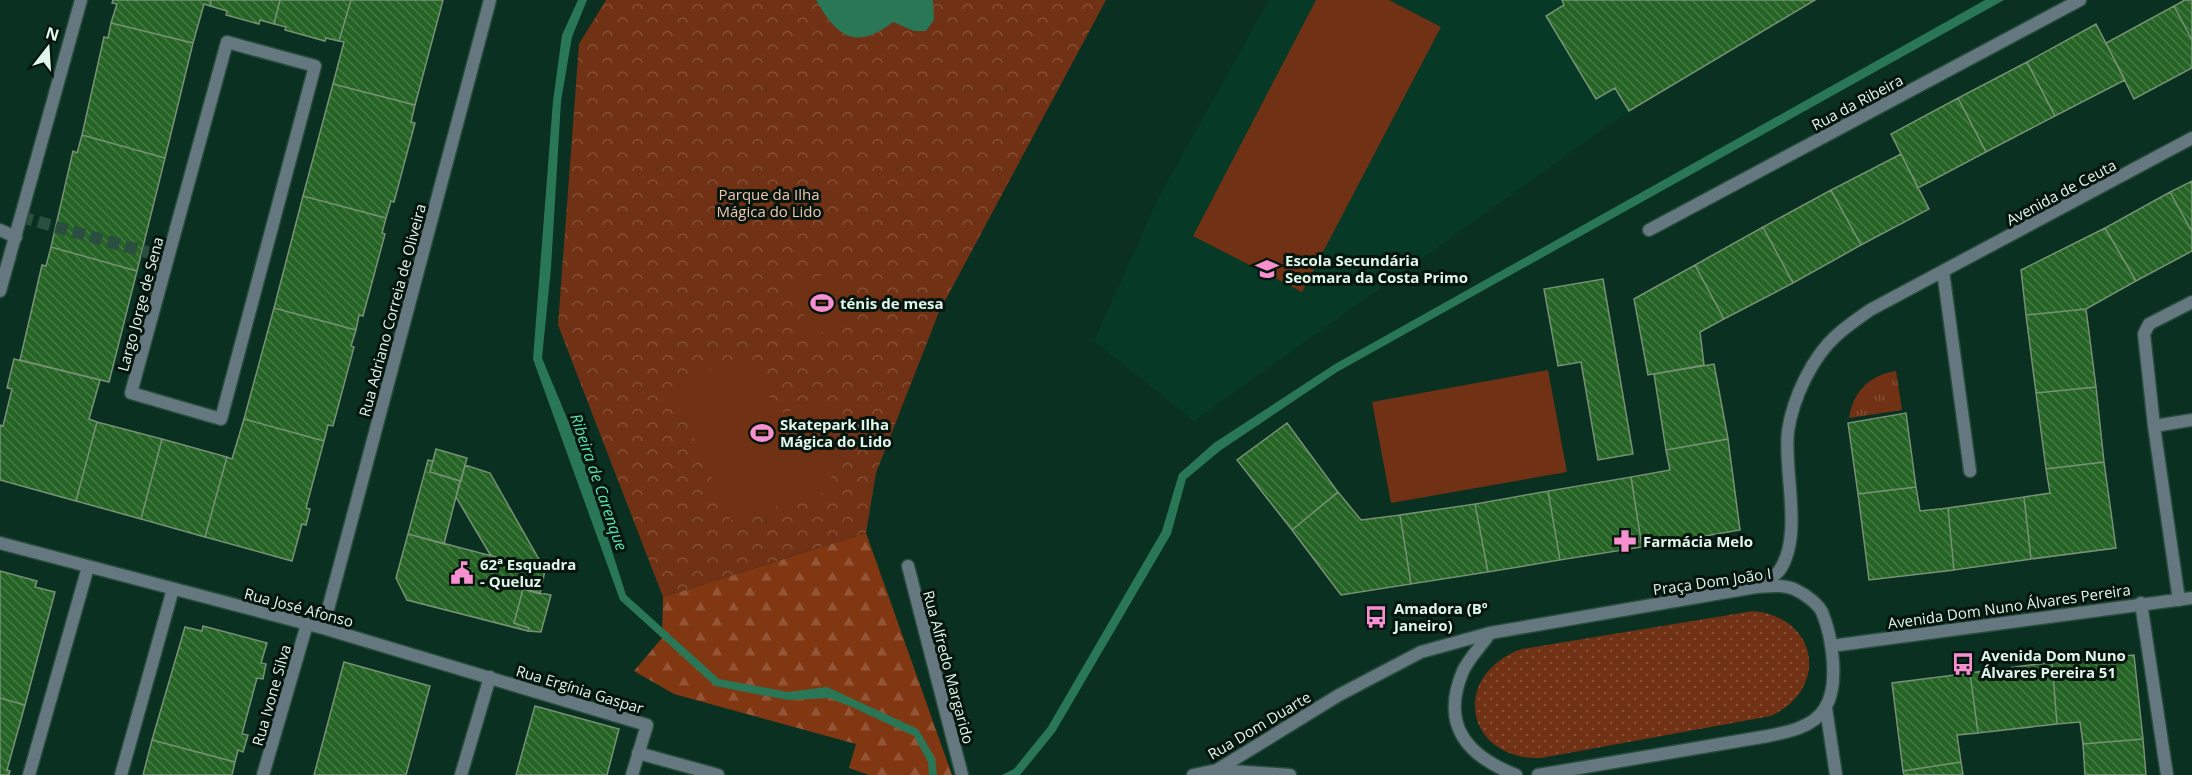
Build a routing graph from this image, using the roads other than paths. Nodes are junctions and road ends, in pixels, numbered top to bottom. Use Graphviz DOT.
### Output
graph roads {
  1 [pos="81,0"];
  2 [pos="490,0"];
  3 [pos="2080,0"];
  4 [pos="315,66"];
  5 [pos="2192,138"];
  6 [pos="0,230"];
  7 [pos="1648,230"];
  8 [pos="16,237"];
  9 [pos="1943,271"];
  10 [pos="0,291"];
  11 [pos="2192,302"];
  12 [pos="2192,420"];
  13 [pos="2154,426"];
  14 [pos="1970,471"];
  15 [pos="0,543"];
  16 [pos="908,566"];
  17 [pos="88,567"];
  18 [pos="1756,587"];
  19 [pos="173,589"];
  20 [pos="2186,599"];
  21 [pos="2141,603"];
  22 [pos="307,624"];
  23 [pos="323,628"];
  24 [pos="1490,633"];
  25 [pos="1831,646"];
  26 [pos="490,678"];
  27 [pos="1339,694"];
  28 [pos="1826,708"];
  29 [pos="638,753"];
  30 [pos="1216,770"];
  31 [pos="29,775"];
  32 [pos="121,775"];
  33 [pos="263,775"];
  34 [pos="461,775"];
  35 [pos="632,775"];
  36 [pos="717,775"];
  37 [pos="962,775"];
  38 [pos="1193,775"];
  39 [pos="1290,775"];
  40 [pos="1516,775"];
  41 [pos="1538,775"];
  42 [pos="1836,775"];
  43 [pos="2167,775"];
  1 -- 8 [label="street"];
  2 -- 23 [label="street, Rua Adriano Correia de Oliveira"];
  3 -- 7 [label="street, Rua da Ribeira"];
  4 -- 4 [label="street, Largo Jorge de Sena"];
  5 -- 9 [label="street, Avenida de Ceuta"];
  6 -- 8 [label="street"];
  8 -- 10 [label="street"];
  9 -- 14 [label="street"];
  9 -- 18 [label="street, Avenida de Ceuta"];
  11 -- 13 [label="street"];
  12 -- 13 [label="street"];
  13 -- 20 [label="street"];
  15 -- 17 [label="street, Rua José Afonso"];
  16 -- 37 [label="street, Rua Alfredo Margarido"];
  17 -- 19 [label="street, Rua José Afonso"];
  17 -- 31 [label="street"];
  18 -- 24 [label="street, Praça Dom João I"];
  18 -- 25 [label="street, Praça Dom João I"];
  19 -- 22 [label="street, Rua José Afonso"];
  19 -- 32 [label="street"];
  20 -- 21 [label="street, Avenida Dom Nuno Álvares Pereira"];
  21 -- 25 [label="street, Avenida Dom Nuno Álvares Pereira"];
  21 -- 43 [label="street"];
  22 -- 23 [label="street, Rua José Afonso"];
  22 -- 33 [label="street, Rua Ivone Silva"];
  23 -- 26 [label="street, Rua José Afonso"];
  24 -- 27 [label="street, Praça Dom João I"];
  24 -- 40 [label="street"];
  25 -- 28 [label="street, Praça Dom João I"];
  26 -- 29 [label="street, Rua Ergínia Gaspar"];
  26 -- 34 [label="street"];
  27 -- 30 [label="street, Rua Dom Duarte"];
  28 -- 41 [label="street"];
  28 -- 42 [label="street"];
  29 -- 35 [label="street, Rua Ergínia Gaspar"];
  29 -- 36 [label="street"];
  30 -- 38 [label="street, Rua Dom Duarte"];
  30 -- 39 [label="street"];
}
